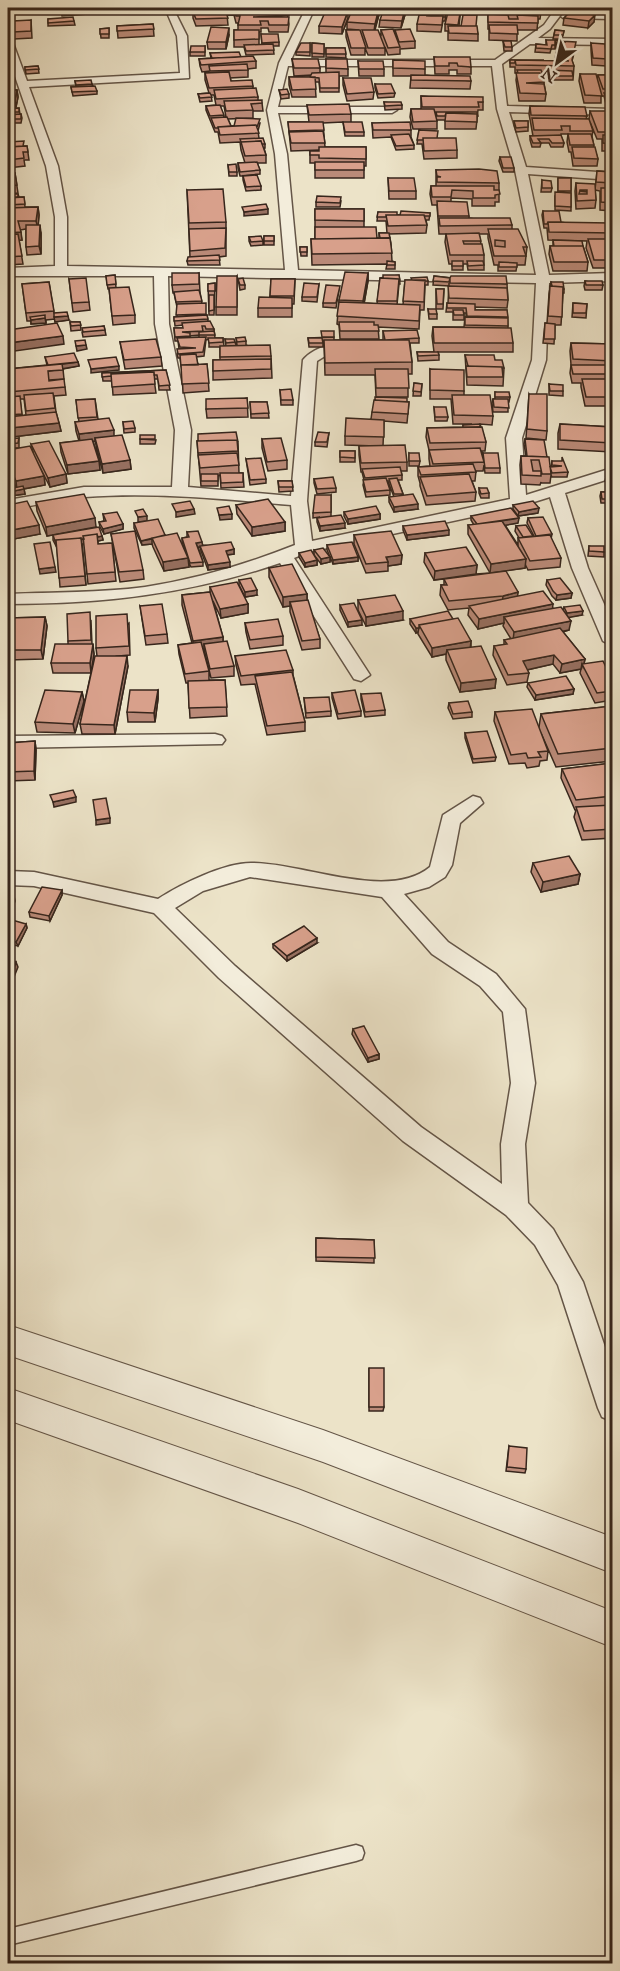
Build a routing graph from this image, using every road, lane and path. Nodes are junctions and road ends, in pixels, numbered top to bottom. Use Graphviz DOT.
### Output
graph roads {
  1 [pos="169,8"];
  2 [pos="471,8"];
  3 [pos="309,9"];
  4 [pos="558,11"];
  5 [pos="612,16"];
  6 [pos="531,41"];
  7 [pos="612,42"];
  8 [pos="8,43"];
  9 [pos="284,63"];
  10 [pos="497,63"];
  11 [pos="24,84"];
  12 [pos="502,109"];
  13 [pos="272,110"];
  14 [pos="392,110"];
  15 [pos="612,112"];
  16 [pos="521,170"];
  17 [pos="612,176"];
  18 [pos="61,270"];
  19 [pos="8,272"];
  20 [pos="161,273"];
  21 [pos="292,275"];
  22 [pos="612,277"];
  23 [pos="543,279"];
  24 [pos="364,347"];
  25 [pos="612,473"];
  26 [pos="556,489"];
  27 [pos="180,491"];
  28 [pos="299,501"];
  29 [pos="518,502"];
  30 [pos="8,505"];
  31 [pos="304,548"];
  32 [pos="284,556"];
  33 [pos="8,599"];
  34 [pos="606,612"];
  35 [pos="612,640"];
  36 [pos="361,675"];
  37 [pos="215,740"];
  38 [pos="8,742"];
  39 [pos="473,803"];
  40 [pos="8,878"];
  41 [pos="388,890"];
  42 [pos="161,907"];
  43 [pos="515,1207"];
  44 [pos="8,1340"];
  45 [pos="8,1404"];
  46 [pos="612,1408"];
  47 [pos="612,1555"];
  48 [pos="612,1629"];
  49 [pos="356,1853"];
  50 [pos="8,1937"];
  1 -- 11 [label="street"];
  2 -- 3 [label="street"];
  3 -- 9 [label="street"];
  4 -- 5 [label="street"];
  4 -- 6 [label="street"];
  6 -- 7 [label="street"];
  6 -- 10 [label="street"];
  8 -- 11 [label="street"];
  9 -- 10 [label="street"];
  9 -- 13 [label="street"];
  10 -- 12 [label="street"];
  11 -- 18 [label="street"];
  12 -- 15 [label="street"];
  12 -- 16 [label="street"];
  13 -- 14 [label="street"];
  13 -- 21 [label="street"];
  16 -- 17 [label="street"];
  16 -- 23 [label="street"];
  18 -- 19 [label="street"];
  18 -- 20 [label="street"];
  20 -- 21 [label="street"];
  20 -- 27 [label="street"];
  21 -- 23 [label="street"];
  22 -- 23 [label="street"];
  23 -- 29 [label="street"];
  24 -- 28 [label="street"];
  25 -- 26 [label="street"];
  26 -- 29 [label="street"];
  26 -- 34 [label="street"];
  27 -- 28 [label="street"];
  27 -- 30 [label="street"];
  28 -- 31 [label="street"];
  29 -- 31 [label="street"];
  31 -- 32 [label="street"];
  32 -- 33 [label="street"];
  32 -- 36 [label="street"];
  34 -- 35 [label="street"];
  37 -- 38 [label="street"];
  39 -- 41 [label="street"];
  40 -- 42 [label="street"];
  41 -- 42 [label="street"];
  41 -- 43 [label="street"];
  42 -- 43 [label="street"];
  43 -- 46 [label="street"];
  44 -- 47 [label="street"];
  45 -- 48 [label="street"];
  49 -- 50 [label="lane"];
}
